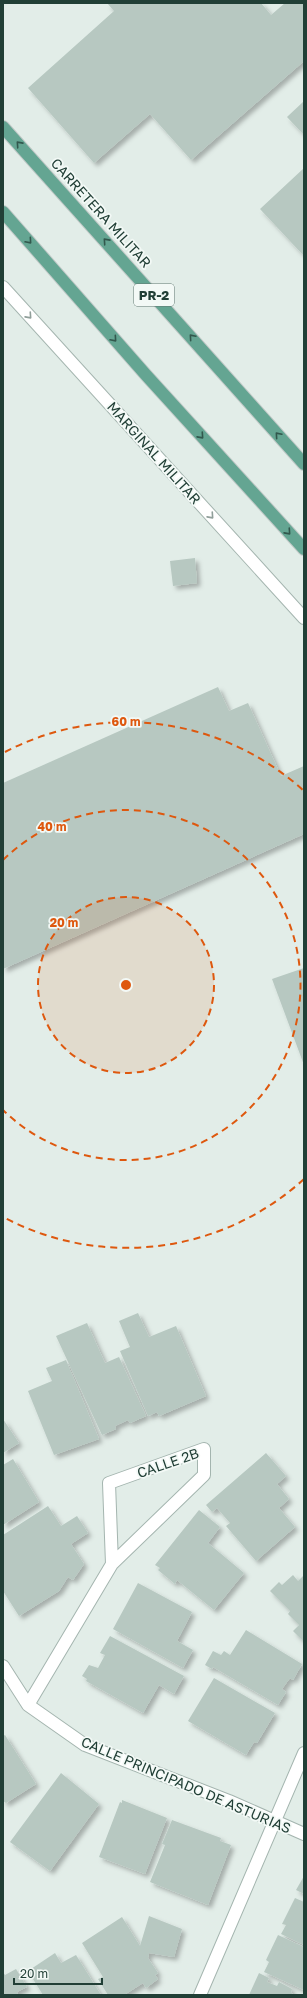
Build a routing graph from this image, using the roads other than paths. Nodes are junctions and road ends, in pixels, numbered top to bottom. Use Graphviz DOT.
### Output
graph roads {
  1 [pos="3,126"];
  2 [pos="3,212"];
  3 [pos="3,287"];
  4 [pos="304,464"];
  5 [pos="304,549"];
  6 [pos="304,618"];
  7 [pos="112,1564"];
  8 [pos="3,1666"];
  9 [pos="28,1705"];
  10 [pos="304,1753"];
  11 [pos="273,1821"];
  12 [pos="304,1834"];
  13 [pos="200,1995"];
  4 -- 1 [label="main road, CARRETERA MILITAR / PR-2, one-way"];
  2 -- 5 [label="main road, one-way"];
  3 -- 6 [label="street, MARGINAL MILITAR, one-way"];
  7 -- 7 [label="street, CALLE 2B"];
  7 -- 9 [label="street, CALLE 2B"];
  8 -- 9 [label="street, CALLE PRINCIPADO DE ASTURIAS"];
  9 -- 11 [label="street, CALLE PRINCIPADO DE ASTURIAS"];
  10 -- 11 [label="street"];
  11 -- 12 [label="street, CALLE PRINCIPADO DE ASTURIAS"];
  11 -- 13 [label="street"];
}
